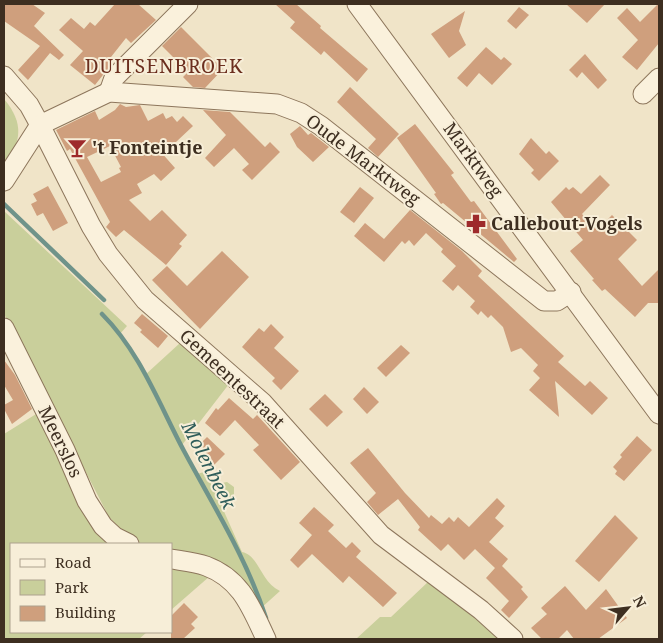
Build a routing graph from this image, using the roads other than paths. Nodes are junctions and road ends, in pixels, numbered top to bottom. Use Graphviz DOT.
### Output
graph roads {
  1 [pos="188,4"];
  2 [pos="358,4"];
  3 [pos="4,76"];
  4 [pos="659,78"];
  5 [pos="109,92"];
  6 [pos="643,94"];
  7 [pos="40,125"];
  8 [pos="4,181"];
  9 [pos="571,292"];
  10 [pos="4,328"];
  11 [pos="659,414"];
  12 [pos="127,543"];
  13 [pos="172,559"];
  14 [pos="266,639"];
  15 [pos="513,639"];
  1 -- 5 [label="street"];
  2 -- 9 [label="street, Marktweg"];
  3 -- 7 [label="street, Gemeentestraat"];
  4 -- 6 [label="street"];
  5 -- 7 [label="street, Oude Marktweg"];
  5 -- 9 [label="street, Oude Marktweg"];
  7 -- 8 [label="street"];
  7 -- 15 [label="street, Gemeentestraat"];
  9 -- 11 [label="street, Marktweg"];
  10 -- 12 [label="street, Meerslos"];
  13 -- 14 [label="street"];
}
